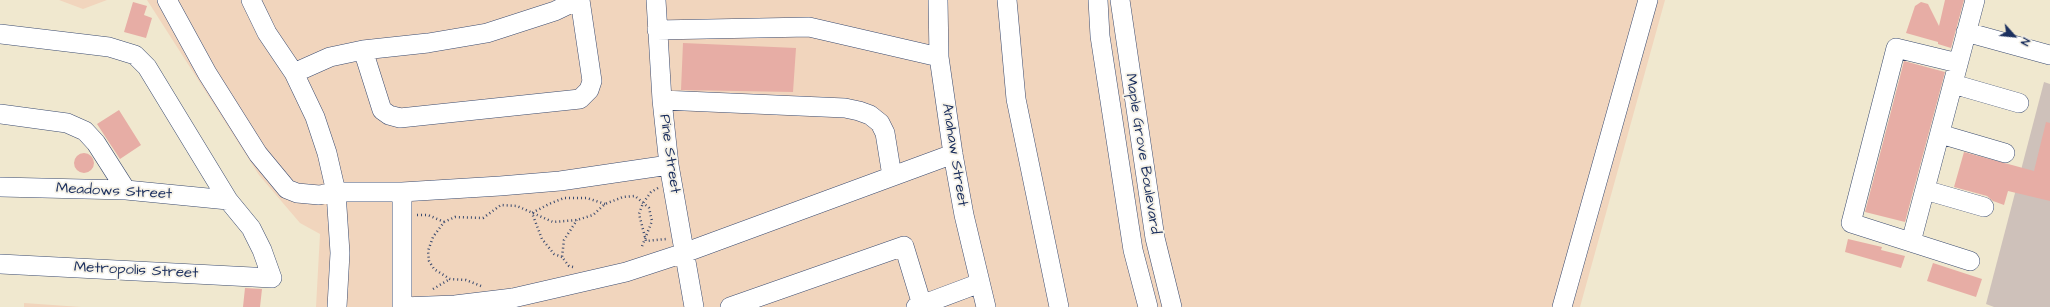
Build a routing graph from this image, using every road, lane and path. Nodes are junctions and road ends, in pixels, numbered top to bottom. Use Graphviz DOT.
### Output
graph roads {
  1 [pos="167,0"];
  2 [pos="251,0"];
  3 [pos="579,0"];
  4 [pos="656,0"];
  5 [pos="938,0"];
  6 [pos="1007,0"];
  7 [pos="1098,0"];
  8 [pos="1120,0"];
  9 [pos="1648,0"];
  10 [pos="1975,0"];
  11 [pos="657,30"];
  12 [pos="1966,32"];
  13 [pos="0,34"];
  14 [pos="363,50"];
  15 [pos="2050,55"];
  16 [pos="939,57"];
  17 [pos="1958,63"];
  18 [pos="294,73"];
  19 [pos="1952,84"];
  20 [pos="662,100"];
  21 [pos="2019,103"];
  22 [pos="0,114"];
  23 [pos="1940,134"];
  24 [pos="2005,153"];
  25 [pos="953,154"];
  26 [pos="670,172"];
  27 [pos="892,176"];
  28 [pos="0,187"];
  29 [pos="126,190"];
  30 [pos="1925,190"];
  31 [pos="336,192"];
  32 [pos="402,192"];
  33 [pos="228,200"];
  34 [pos="643,203"];
  35 [pos="605,204"];
  36 [pos="1984,207"];
  37 [pos="532,214"];
  38 [pos="402,215"];
  39 [pos="577,220"];
  40 [pos="444,222"];
  41 [pos="646,241"];
  42 [pos="1911,242"];
  43 [pos="682,245"];
  44 [pos="640,252"];
  45 [pos="562,258"];
  46 [pos="1970,261"];
  47 [pos="0,264"];
  48 [pos="569,266"];
  49 [pos="575,268"];
  50 [pos="563,271"];
  51 [pos="980,283"];
  52 [pos="486,289"];
  53 [pos="919,306"];
  54 [pos="337,307"];
  55 [pos="402,307"];
  56 [pos="694,307"];
  57 [pos="730,307"];
  58 [pos="986,307"];
  59 [pos="1059,307"];
  60 [pos="1148,307"];
  61 [pos="1172,307"];
  62 [pos="1562,307"];
  1 -- 31 [label="street"];
  2 -- 18 [label="street"];
  3 -- 14 [label="street"];
  3 -- 14 [label="street"];
  4 -- 11 [label="street, Pine Street"];
  5 -- 16 [label="street, Anahaw Street"];
  6 -- 59 [label="street"];
  7 -- 60 [label="street, Maple Grove Boulevard"];
  8 -- 61 [label="street, Maple Grove Boulevard"];
  9 -- 62 [label="street"];
  10 -- 12 [label="street"];
  11 -- 16 [label="street"];
  11 -- 20 [label="street, Pine Street"];
  12 -- 15 [label="street"];
  12 -- 17 [label="street"];
  13 -- 33 [label="street"];
  14 -- 18 [label="street"];
  16 -- 25 [label="street, Anahaw Street"];
  17 -- 19 [label="street"];
  17 -- 42 [label="street"];
  18 -- 31 [label="street"];
  19 -- 21 [label="street"];
  19 -- 23 [label="street"];
  20 -- 26 [label="street, Pine Street"];
  20 -- 27 [label="street"];
  22 -- 29 [label="street"];
  23 -- 24 [label="street"];
  23 -- 30 [label="street"];
  25 -- 27 [label="street"];
  25 -- 51 [label="street, Anahaw Street"];
  26 -- 32 [label="street"];
  26 -- 34 [label="path"];
  26 -- 43 [label="street, Pine Street"];
  27 -- 43 [label="street"];
  28 -- 29 [label="street, Meadows Street"];
  29 -- 33 [label="street, Meadows Street"];
  30 -- 36 [label="street"];
  30 -- 42 [label="street"];
  31 -- 32 [label="street"];
  31 -- 54 [label="street"];
  32 -- 38 [label="street"];
  33 -- 47 [label="street, Metropolis Street"];
  34 -- 35 [label="path"];
  34 -- 41 [label="path"];
  34 -- 41 [label="path"];
  35 -- 37 [label="path"];
  35 -- 39 [label="path"];
  37 -- 39 [label="path"];
  37 -- 40 [label="path"];
  37 -- 45 [label="path"];
  38 -- 40 [label="path"];
  38 -- 55 [label="street"];
  39 -- 45 [label="path"];
  40 -- 52 [label="path"];
  41 -- 43 [label="path"];
  41 -- 44 [label="path"];
  42 -- 46 [label="street"];
  43 -- 55 [label="street"];
  43 -- 56 [label="street, Pine Street"];
  45 -- 48 [label="path"];
  48 -- 49 [label="path"];
  48 -- 50 [label="path"];
  51 -- 53 [label="street"];
  51 -- 58 [label="street, Anahaw Street"];
  53 -- 57 [label="street"];
}
